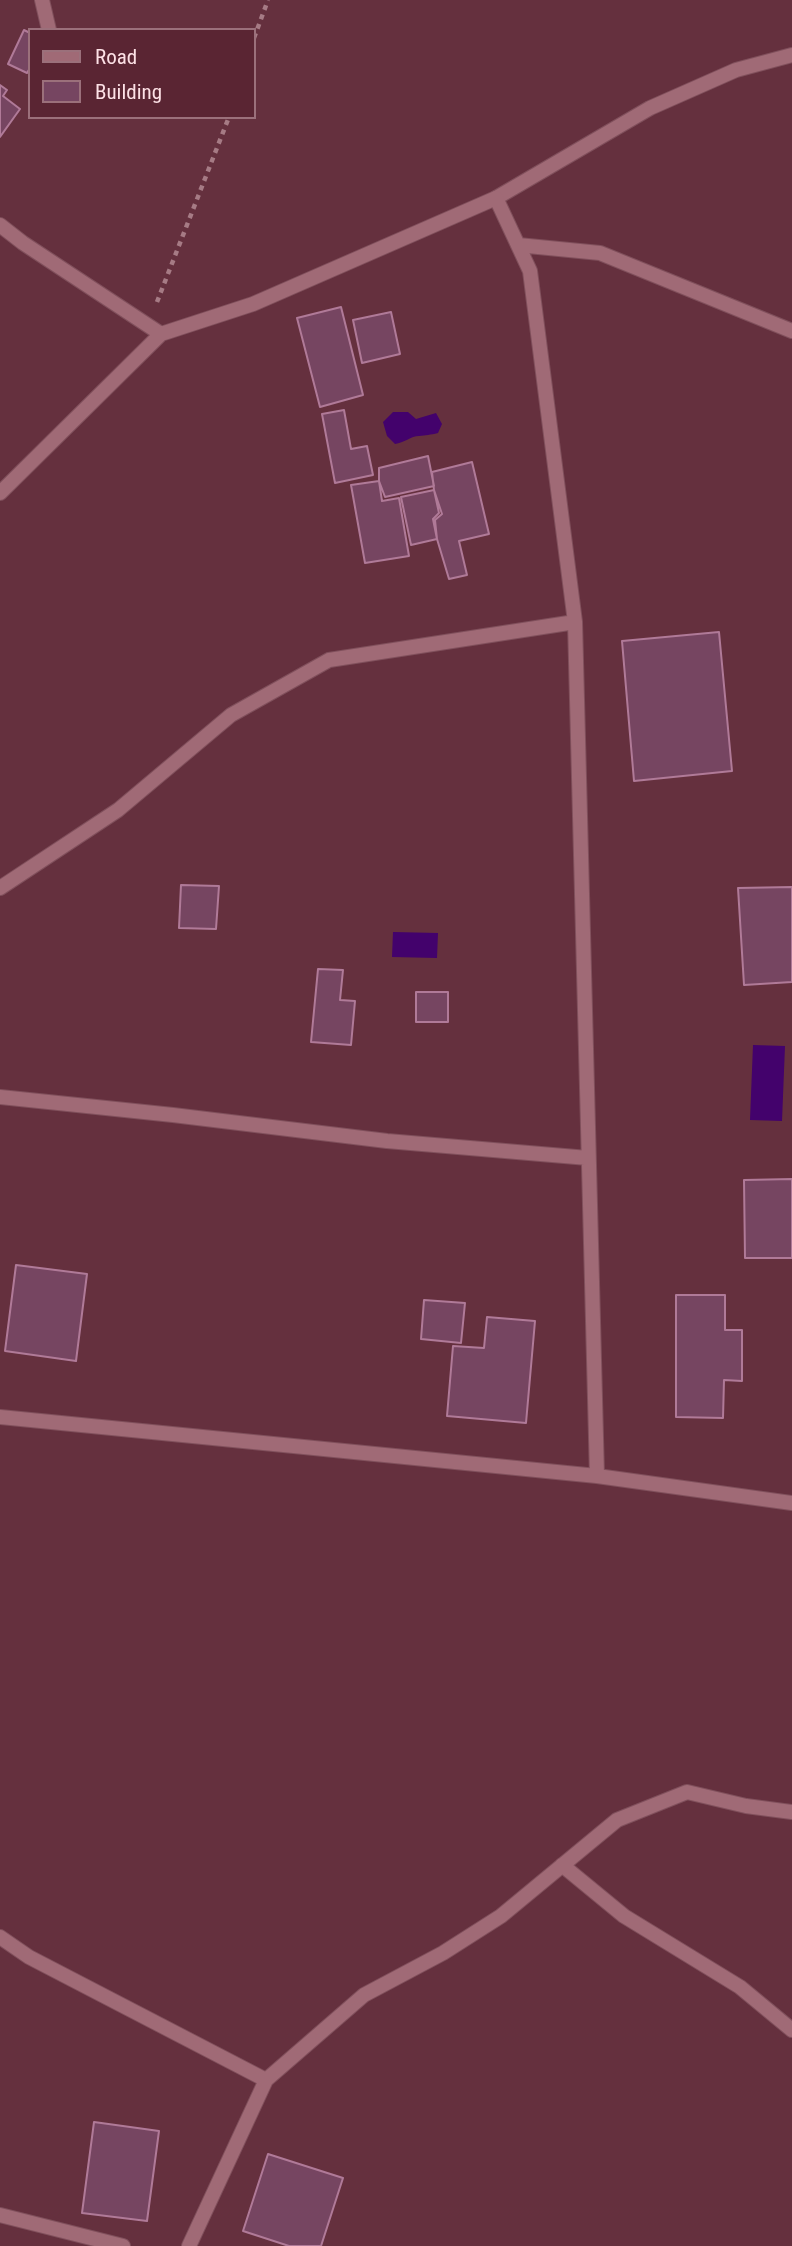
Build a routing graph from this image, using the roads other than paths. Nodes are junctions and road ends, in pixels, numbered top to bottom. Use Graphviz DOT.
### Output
graph roads {
  1 [pos="42,0"];
  2 [pos="48,28"];
  3 [pos="792,55"];
  4 [pos="496,198"];
  5 [pos="0,225"];
  6 [pos="518,245"];
  7 [pos="792,331"];
  8 [pos="161,334"];
  9 [pos="0,493"];
  10 [pos="575,622"];
  11 [pos="0,888"];
  12 [pos="0,1097"];
  13 [pos="587,1158"];
  14 [pos="0,1417"];
  15 [pos="597,1476"];
  16 [pos="792,1503"];
  17 [pos="792,1812"];
  18 [pos="562,1866"];
  19 [pos="0,1937"];
  20 [pos="792,2030"];
  21 [pos="265,2080"];
  22 [pos="0,2215"];
  23 [pos="123,2246"];
  24 [pos="189,2246"];
  1 -- 2 [label="street"];
  3 -- 4 [label="street"];
  4 -- 6 [label="street"];
  4 -- 8 [label="street"];
  5 -- 8 [label="street"];
  6 -- 7 [label="street"];
  6 -- 10 [label="street"];
  8 -- 9 [label="street"];
  10 -- 11 [label="street"];
  10 -- 13 [label="street"];
  12 -- 13 [label="street"];
  13 -- 15 [label="street"];
  14 -- 15 [label="street"];
  15 -- 16 [label="street"];
  17 -- 18 [label="street"];
  18 -- 20 [label="street"];
  18 -- 21 [label="street"];
  19 -- 21 [label="street"];
  21 -- 24 [label="street"];
  22 -- 23 [label="street"];
}
